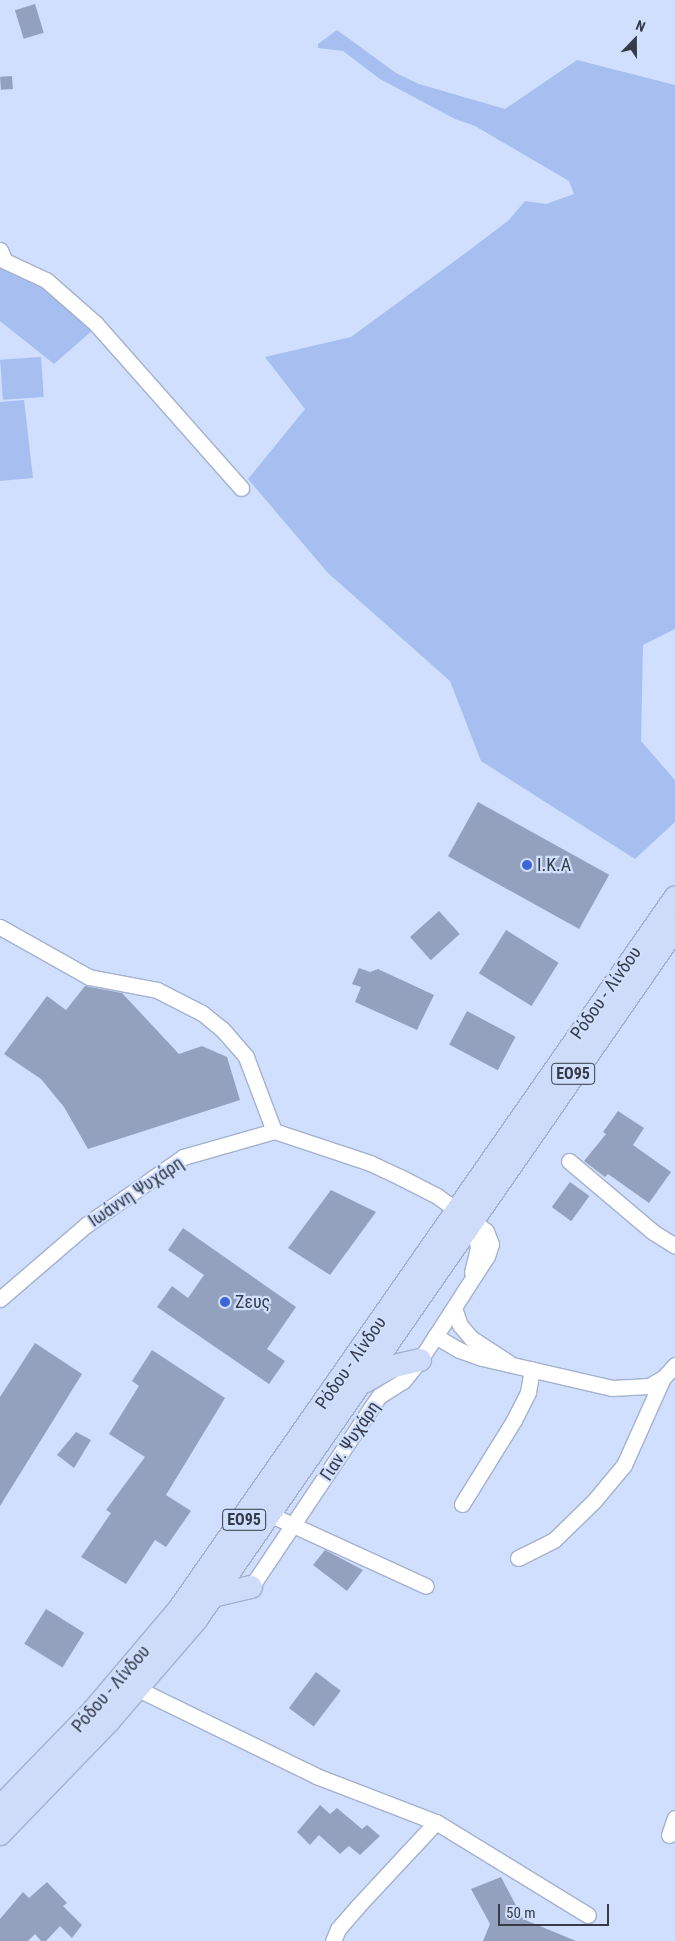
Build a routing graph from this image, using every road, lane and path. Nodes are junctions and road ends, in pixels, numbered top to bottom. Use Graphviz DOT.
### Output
graph roads {
  1 [pos="0,250"];
  2 [pos="241,488"];
  3 [pos="675,898"];
  4 [pos="0,927"];
  5 [pos="675,929"];
  6 [pos="274,1131"];
  7 [pos="569,1162"];
  8 [pos="465,1215"];
  9 [pos="675,1246"];
  10 [pos="0,1299"];
  11 [pos="454,1308"];
  12 [pos="435,1336"];
  13 [pos="420,1360"];
  14 [pos="508,1362"];
  15 [pos="675,1365"];
  16 [pos="532,1369"];
  17 [pos="663,1378"];
  18 [pos="359,1386"];
  19 [pos="462,1504"];
  20 [pos="271,1515"];
  21 [pos="292,1526"];
  22 [pos="518,1558"];
  23 [pos="426,1586"];
  24 [pos="251,1587"];
  25 [pos="212,1596"];
  26 [pos="138,1689"];
  27 [pos="0,1807"];
  28 [pos="675,1818"];
  29 [pos="436,1822"];
  30 [pos="0,1834"];
  31 [pos="669,1835"];
  32 [pos="588,1915"];
  33 [pos="333,1941"];
  1 -- 2 [label="street"];
  3 -- 8 [label="main road, Ρόδου - Λίνδου / ΕΟ95"];
  4 -- 6 [label="street"];
  5 -- 8 [label="main road, Ρόδου - Λίνδου / ΕΟ95"];
  6 -- 8 [label="street"];
  6 -- 10 [label="street, Ιωάννη Ψυχάρη"];
  7 -- 9 [label="street"];
  8 -- 11 [label="street, Γιαν. Ψυχάρη"];
  8 -- 18 [label="main road, Ρόδου - Λίνδου / ΕΟ95"];
  8 -- 27 [label="main road, Ρόδου - Λίνδου / ΕΟ95"];
  11 -- 12 [label="street, Γιαν. Ψυχάρη"];
  11 -- 14 [label="street"];
  12 -- 13 [label="street, Γιαν. Ψυχάρη"];
  12 -- 14 [label="street"];
  13 -- 18 [label="main road"];
  13 -- 21 [label="street, Γιαν. Ψυχάρη"];
  14 -- 16 [label="street"];
  15 -- 17 [label="street"];
  16 -- 17 [label="street"];
  16 -- 19 [label="street"];
  17 -- 22 [label="street"];
  18 -- 20 [label="main road, Ρόδου - Λίνδου / ΕΟ95"];
  20 -- 21 [label="street"];
  20 -- 25 [label="main road, Ρόδου - Λίνδου / ΕΟ95"];
  21 -- 23 [label="street"];
  21 -- 24 [label="street, Γιαν. Ψυχάρη"];
  24 -- 25 [label="main road"];
  25 -- 26 [label="main road, Ρόδου - Λίνδου / ΕΟ95"];
  26 -- 29 [label="street"];
  26 -- 30 [label="main road, Ρόδου - Λίνδου / ΕΟ95"];
  28 -- 31 [label="street"];
  29 -- 32 [label="street"];
  29 -- 33 [label="street"];
}
